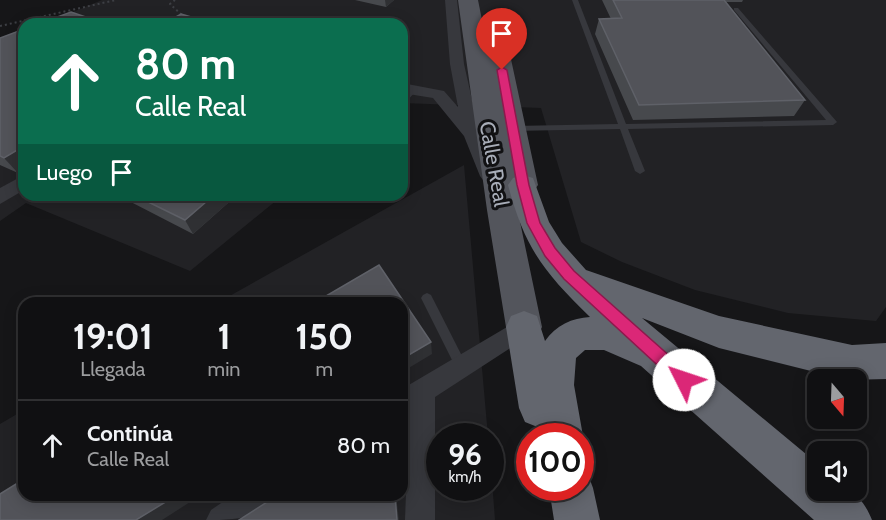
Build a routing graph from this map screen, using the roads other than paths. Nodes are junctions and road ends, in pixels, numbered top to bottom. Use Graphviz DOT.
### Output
graph roads {
  1 [pos="451,0"];
  2 [pos="468,0"];
  3 [pos="488,0"];
  4 [pos="575,0"];
  5 [pos="736,9"];
  6 [pos="457,64"];
  7 [pos="408,92"];
  8 [pos="408,93"];
  9 [pos="623,127"];
  10 [pos="513,129"];
  11 [pos="472,134"];
  12 [pos="640,171"];
  13 [pos="18,185"];
  14 [pos="0,197"];
  15 [pos="513,198"];
  16 [pos="569,275"];
  17 [pos="427,298"];
  18 [pos="524,327"];
  19 [pos="658,357"];
  20 [pos="886,362"];
  21 [pos="461,366"];
  22 [pos="412,396"];
  23 [pos="542,423"];
  24 [pos="560,423"];
  25 [pos="250,501"];
  26 [pos="556,501"];
  27 [pos="573,501"];
  28 [pos="221,520"];
  29 [pos="420,520"];
  30 [pos="559,520"];
  31 [pos="577,520"];
  32 [pos="849,520"];
  1 -- 6 [label="street"];
  2 -- 15 [label="main road, Calle Real"];
  3 -- 10 [label="main road, Calle Real"];
  4 -- 9 [label="lane"];
  5 -- 9 [label="lane"];
  6 -- 7 [label="street"];
  6 -- 11 [label="street"];
  8 -- 11 [label="street"];
  9 -- 10 [label="lane"];
  9 -- 12 [label="lane"];
  10 -- 15 [label="main road, Calle Real"];
  11 -- 15 [label="street"];
  13 -- 14 [label="street"];
  15 -- 16 [label="highway"];
  15 -- 18 [label="main road, Calle Real"];
  16 -- 19 [label="highway"];
  16 -- 20 [label="highway"];
  17 -- 21 [label="lane"];
  18 -- 21 [label="street"];
  18 -- 23 [label="highway"];
  19 -- 24 [label="highway"];
  19 -- 32 [label="highway"];
  21 -- 22 [label="street"];
  22 -- 29 [label="street"];
  25 -- 28 [label="street"];
  26 -- 30 [label="highway"];
  27 -- 31 [label="highway"];
}
